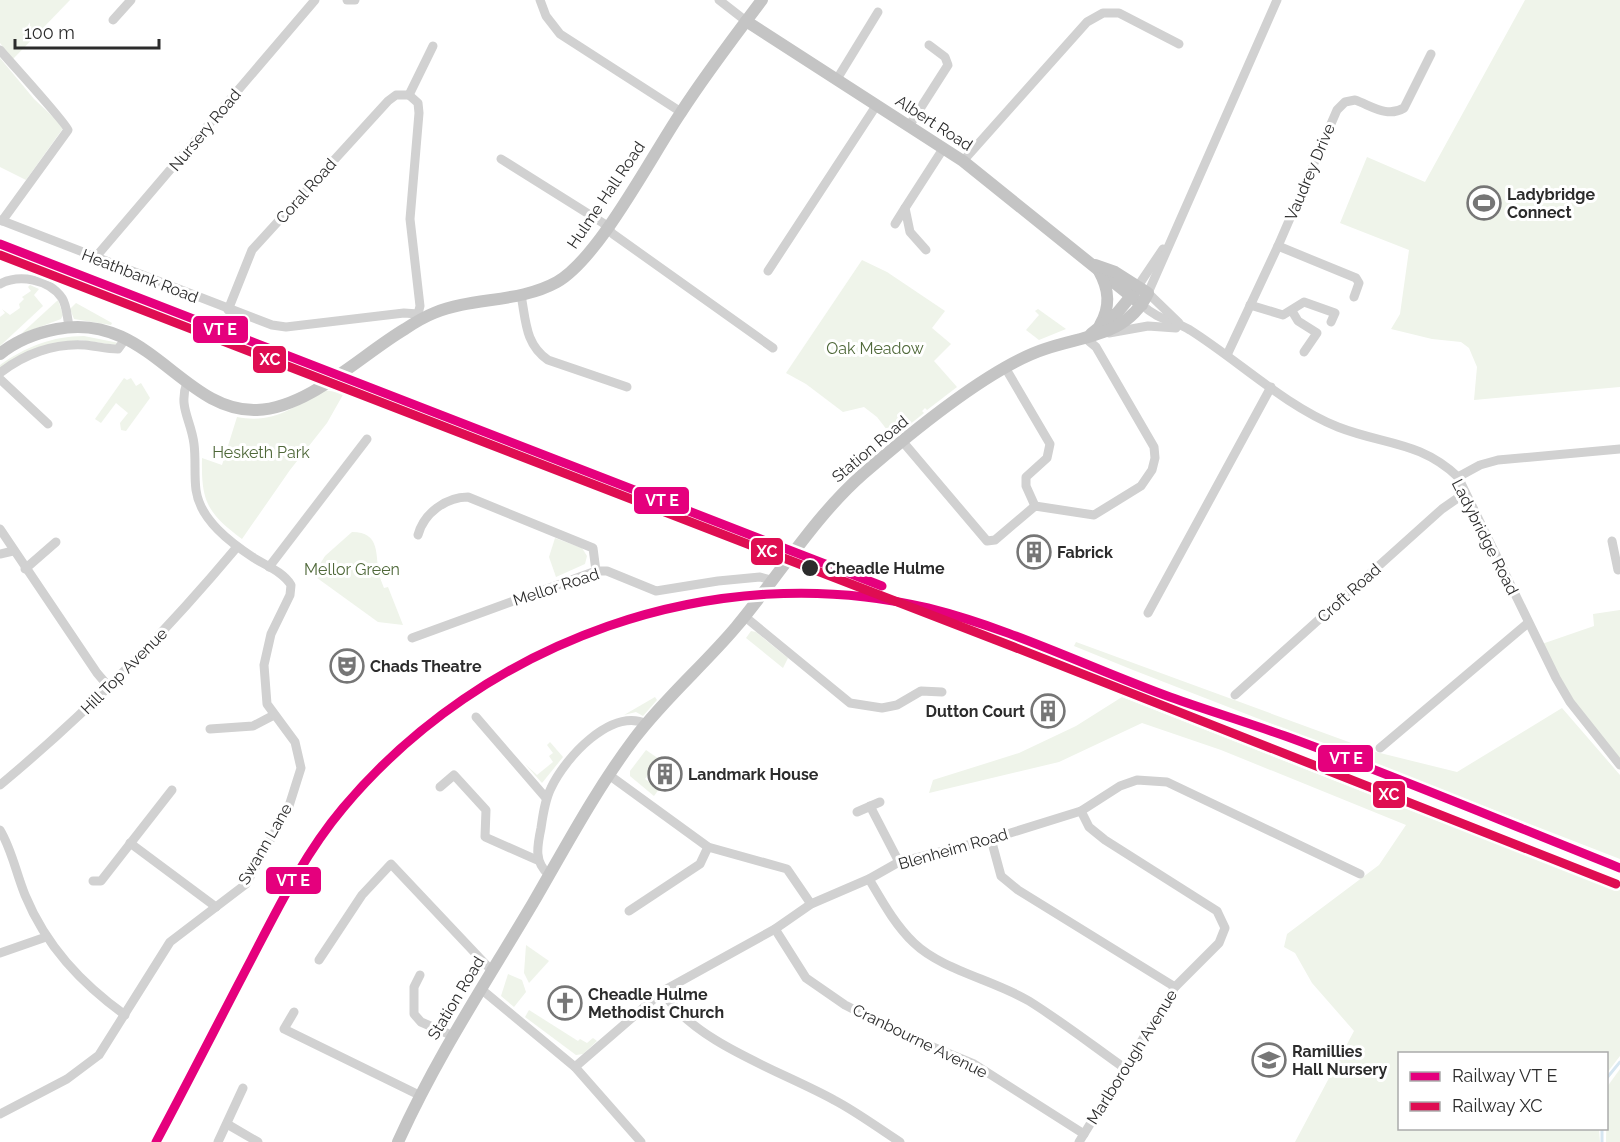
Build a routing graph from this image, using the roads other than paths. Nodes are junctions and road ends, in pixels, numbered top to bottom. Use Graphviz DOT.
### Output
graph roads {
  1 [pos="131,0"];
  2 [pos="315,0"];
  3 [pos="347,0"];
  4 [pos="355,0"];
  5 [pos="540,0"];
  6 [pos="719,0"];
  7 [pos="762,0"];
  8 [pos="1277,0"];
  9 [pos="878,12"];
  10 [pos="113,20"];
  11 [pos="746,21"];
  12 [pos="1179,44"];
  13 [pos="929,45"];
  14 [pos="433,46"];
  15 [pos="0,50"];
  16 [pos="1431,54"];
  17 [pos="837,79"];
  18 [pos="409,95"];
  19 [pos="876,106"];
  20 [pos="676,109"];
  21 [pos="909,126"];
  22 [pos="943,148"];
  23 [pos="501,159"];
  24 [pos="963,161"];
  25 [pos="905,208"];
  26 [pos="1,221"];
  27 [pos="895,224"];
  28 [pos="607,228"];
  29 [pos="1278,246"];
  30 [pos="926,250"];
  31 [pos="94,259"];
  32 [pos="1095,265"];
  33 [pos="768,271"];
  34 [pos="0,284"];
  35 [pos="521,295"];
  36 [pos="1140,295"];
  37 [pos="1354,297"];
  38 [pos="1250,305"];
  39 [pos="228,310"];
  40 [pos="1292,311"];
  41 [pos="420,317"];
  42 [pos="1331,322"];
  43 [pos="69,326"];
  44 [pos="1186,328"];
  45 [pos="1093,334"];
  46 [pos="126,338"];
  47 [pos="773,348"];
  48 [pos="1304,352"];
  49 [pos="0,354"];
  50 [pos="1227,356"];
  51 [pos="1006,369"];
  52 [pos="0,373"];
  53 [pos="0,379"];
  54 [pos="187,382"];
  55 [pos="627,387"];
  56 [pos="1271,387"];
  57 [pos="48,424"];
  58 [pos="367,439"];
  59 [pos="903,442"];
  60 [pos="1620,448"];
  61 [pos="1458,477"];
  62 [pos="1465,493"];
  63 [pos="1035,506"];
  64 [pos="0,529"];
  65 [pos="418,535"];
  66 [pos="1612,541"];
  67 [pos="56,542"];
  68 [pos="237,547"];
  69 [pos="13,551"];
  70 [pos="0,554"];
  71 [pos="1618,555"];
  72 [pos="269,567"];
  73 [pos="25,569"];
  74 [pos="1618,570"];
  75 [pos="596,571"];
  76 [pos="771,580"];
  77 [pos="1148,613"];
  78 [pos="744,616"];
  79 [pos="1528,623"];
  80 [pos="412,638"];
  81 [pos="109,687"];
  82 [pos="942,692"];
  83 [pos="1235,695"];
  84 [pos="274,715"];
  85 [pos="476,717"];
  86 [pos="647,724"];
  87 [pos="210,729"];
  88 [pos="1380,748"];
  89 [pos="1620,765"];
  90 [pos="609,775"];
  91 [pos="0,784"];
  92 [pos="440,787"];
  93 [pos="172,790"];
  94 [pos="546,798"];
  95 [pos="880,801"];
  96 [pos="870,806"];
  97 [pos="1081,811"];
  98 [pos="856,812"];
  99 [pos="0,830"];
  100 [pos="991,839"];
  101 [pos="130,843"];
  102 [pos="708,848"];
  103 [pos="537,860"];
  104 [pos="898,862"];
  105 [pos="549,874"];
  106 [pos="1360,874"];
  107 [pos="869,879"];
  108 [pos="93,881"];
  109 [pos="811,904"];
  110 [pos="216,907"];
  111 [pos="629,911"];
  112 [pos="775,929"];
  113 [pos="46,937"];
  114 [pos="0,953"];
  115 [pos="319,960"];
  116 [pos="492,971"];
  117 [pos="420,975"];
  118 [pos="1174,987"];
  119 [pos="481,989"];
  120 [pos="663,991"];
  121 [pos="294,1012"];
  122 [pos="125,1015"];
  123 [pos="451,1035"];
  124 [pos="575,1067"];
  125 [pos="1123,1067"];
  126 [pos="243,1088"];
  127 [pos="419,1095"];
  128 [pos="0,1114"];
  129 [pos="227,1124"];
  130 [pos="1081,1138"];
  131 [pos="218,1142"];
  132 [pos="258,1142"];
  133 [pos="398,1142"];
  134 [pos="641,1142"];
  135 [pos="900,1142"];
  1 -- 10 [label="street"];
  2 -- 31 [label="street, Nursery Road"];
  3 -- 4 [label="street"];
  5 -- 20 [label="street"];
  6 -- 11 [label="street"];
  7 -- 11 [label="main road, Hulme Hall Road"];
  8 -- 36 [label="street"];
  9 -- 17 [label="street"];
  11 -- 17 [label="main road, Albert Road"];
  11 -- 20 [label="main road, Hulme Hall Road"];
  12 -- 24 [label="street"];
  13 -- 21 [label="street"];
  14 -- 18 [label="street"];
  15 -- 26 [label="street"];
  16 -- 29 [label="street, Vaudrey Drive"];
  17 -- 19 [label="main road, Albert Road"];
  18 -- 39 [label="street, Coral Road"];
  18 -- 41 [label="street"];
  19 -- 21 [label="main road, Albert Road"];
  19 -- 33 [label="street"];
  20 -- 28 [label="main road, Hulme Hall Road"];
  21 -- 22 [label="main road, Albert Road"];
  22 -- 24 [label="main road, Albert Road"];
  22 -- 25 [label="street"];
  23 -- 28 [label="street"];
  24 -- 32 [label="main road, Albert Road"];
  25 -- 27 [label="street"];
  25 -- 30 [label="street"];
  26 -- 31 [label="street, Heathbank Road"];
  28 -- 35 [label="main road, Hulme Hall Road"];
  28 -- 47 [label="street"];
  29 -- 37 [label="street"];
  29 -- 38 [label="street, Vaudrey Drive"];
  31 -- 39 [label="street, Heathbank Road"];
  32 -- 36 [label="main road, Albert Road"];
  32 -- 45 [label="main road"];
  34 -- 43 [label="street"];
  35 -- 41 [label="main road, Hulme Hall Road"];
  35 -- 55 [label="street"];
  36 -- 44 [label="street, Albert Road"];
  36 -- 45 [label="main road, Station Road"];
  38 -- 40 [label="street"];
  38 -- 50 [label="street, Vaudrey Drive"];
  39 -- 41 [label="street, Heathbank Road"];
  40 -- 42 [label="street"];
  40 -- 48 [label="street"];
  41 -- 54 [label="main road, Hulme Hall Road"];
  43 -- 46 [label="main road, Hulme Hall Road"];
  43 -- 49 [label="main road, Hulme Hall Road"];
  44 -- 45 [label="street"];
  44 -- 50 [label="street, Ladybridge Road"];
  45 -- 51 [label="main road, Station Road"];
  45 -- 63 [label="street"];
  46 -- 52 [label="street"];
  46 -- 54 [label="main road, Hulme Hall Road"];
  50 -- 56 [label="street, Ladybridge Road"];
  51 -- 59 [label="main road, Station Road"];
  51 -- 63 [label="street"];
  53 -- 57 [label="street"];
  54 -- 68 [label="street, Swann Lane"];
  56 -- 61 [label="street, Ladybridge Road"];
  56 -- 77 [label="street"];
  58 -- 72 [label="street"];
  59 -- 63 [label="street"];
  59 -- 76 [label="main road, Station Road"];
  60 -- 61 [label="street"];
  61 -- 62 [label="street, Ladybridge Road"];
  62 -- 79 [label="street, Ladybridge Road"];
  62 -- 83 [label="street, Croft Road"];
  64 -- 69 [label="street"];
  65 -- 75 [label="street"];
  66 -- 71 [label="street"];
  67 -- 73 [label="street"];
  68 -- 72 [label="street, Swann Lane"];
  68 -- 81 [label="street, Hill Top Avenue"];
  69 -- 70 [label="street"];
  69 -- 73 [label="street"];
  71 -- 74 [label="street"];
  72 -- 84 [label="street, Swann Lane"];
  73 -- 81 [label="street"];
  75 -- 76 [label="street, Mellor Road"];
  75 -- 80 [label="street, Mellor Road"];
  76 -- 78 [label="main road, Station Road"];
  78 -- 82 [label="street"];
  78 -- 86 [label="main road, Station Road"];
  79 -- 88 [label="street"];
  79 -- 89 [label="street, Ladybridge Road"];
  81 -- 91 [label="street, Hill Top Avenue"];
  84 -- 87 [label="street"];
  84 -- 110 [label="street, Swann Lane"];
  85 -- 94 [label="street"];
  86 -- 90 [label="main road, Station Road"];
  86 -- 94 [label="street"];
  90 -- 102 [label="street"];
  90 -- 105 [label="main road, Station Road"];
  92 -- 103 [label="street"];
  93 -- 101 [label="street"];
  94 -- 103 [label="street"];
  95 -- 96 [label="street"];
  96 -- 98 [label="street"];
  96 -- 104 [label="street"];
  97 -- 100 [label="street, Blenheim Road"];
  97 -- 106 [label="street, Blenheim Road"];
  97 -- 118 [label="street, Marlborough Avenue"];
  99 -- 113 [label="street"];
  100 -- 104 [label="street, Blenheim Road"];
  100 -- 118 [label="street"];
  101 -- 108 [label="street"];
  101 -- 110 [label="street"];
  102 -- 109 [label="street"];
  102 -- 111 [label="street"];
  103 -- 105 [label="street"];
  104 -- 107 [label="street, Blenheim Road"];
  105 -- 116 [label="main road, Station Road"];
  107 -- 109 [label="street, Blenheim Road"];
  107 -- 125 [label="street"];
  109 -- 112 [label="street, Blenheim Road"];
  110 -- 122 [label="street, Swann Lane"];
  112 -- 120 [label="street, Blenheim Road"];
  112 -- 130 [label="street, Cranbourne Avenue"];
  113 -- 114 [label="street"];
  113 -- 122 [label="street"];
  115 -- 116 [label="street"];
  116 -- 119 [label="main road, Station Road"];
  117 -- 123 [label="street"];
  118 -- 125 [label="street, Marlborough Avenue"];
  119 -- 123 [label="main road, Station Road"];
  119 -- 124 [label="street"];
  120 -- 124 [label="street, Blenheim Road"];
  120 -- 135 [label="street"];
  121 -- 127 [label="street"];
  122 -- 128 [label="street, Swann Lane"];
  123 -- 127 [label="main road, Station Road"];
  124 -- 134 [label="street"];
  125 -- 130 [label="street, Marlborough Avenue"];
  126 -- 129 [label="street"];
  127 -- 133 [label="main road, Station Road"];
  129 -- 131 [label="street"];
  129 -- 132 [label="street"];
}
